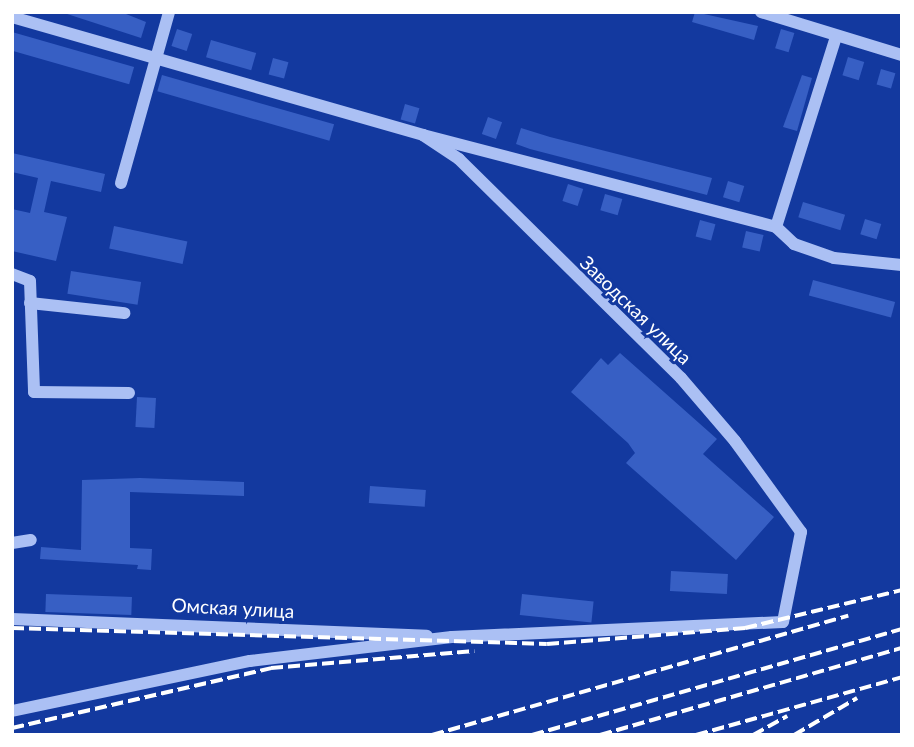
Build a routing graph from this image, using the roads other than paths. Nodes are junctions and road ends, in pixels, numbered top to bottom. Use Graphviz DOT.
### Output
graph roads {
  1 [pos="169,12"];
  2 [pos="761,12"];
  3 [pos="12,18"];
  4 [pos="836,37"];
  5 [pos="902,55"];
  6 [pos="156,59"];
  7 [pos="423,135"];
  8 [pos="121,183"];
  9 [pos="776,227"];
  10 [pos="902,265"];
  11 [pos="12,274"];
  12 [pos="30,303"];
  13 [pos="124,313"];
  14 [pos="130,393"];
  15 [pos="31,540"];
  16 [pos="12,543"];
  17 [pos="12,619"];
  18 [pos="452,637"];
  19 [pos="12,711"];
  1 -- 6 [label="street"];
  2 -- 4 [label="street"];
  3 -- 6 [label="street, Заводская улица"];
  4 -- 5 [label="street"];
  4 -- 9 [label="street"];
  6 -- 7 [label="street, Заводская улица"];
  6 -- 8 [label="street"];
  7 -- 9 [label="street, Заводская улица"];
  7 -- 18 [label="street, Заводская улица"];
  9 -- 10 [label="street, Заводская улица"];
  11 -- 12 [label="street"];
  12 -- 13 [label="street"];
  12 -- 14 [label="street"];
  15 -- 16 [label="street"];
  17 -- 18 [label="street, Омская улица"];
  18 -- 19 [label="street"];
}
